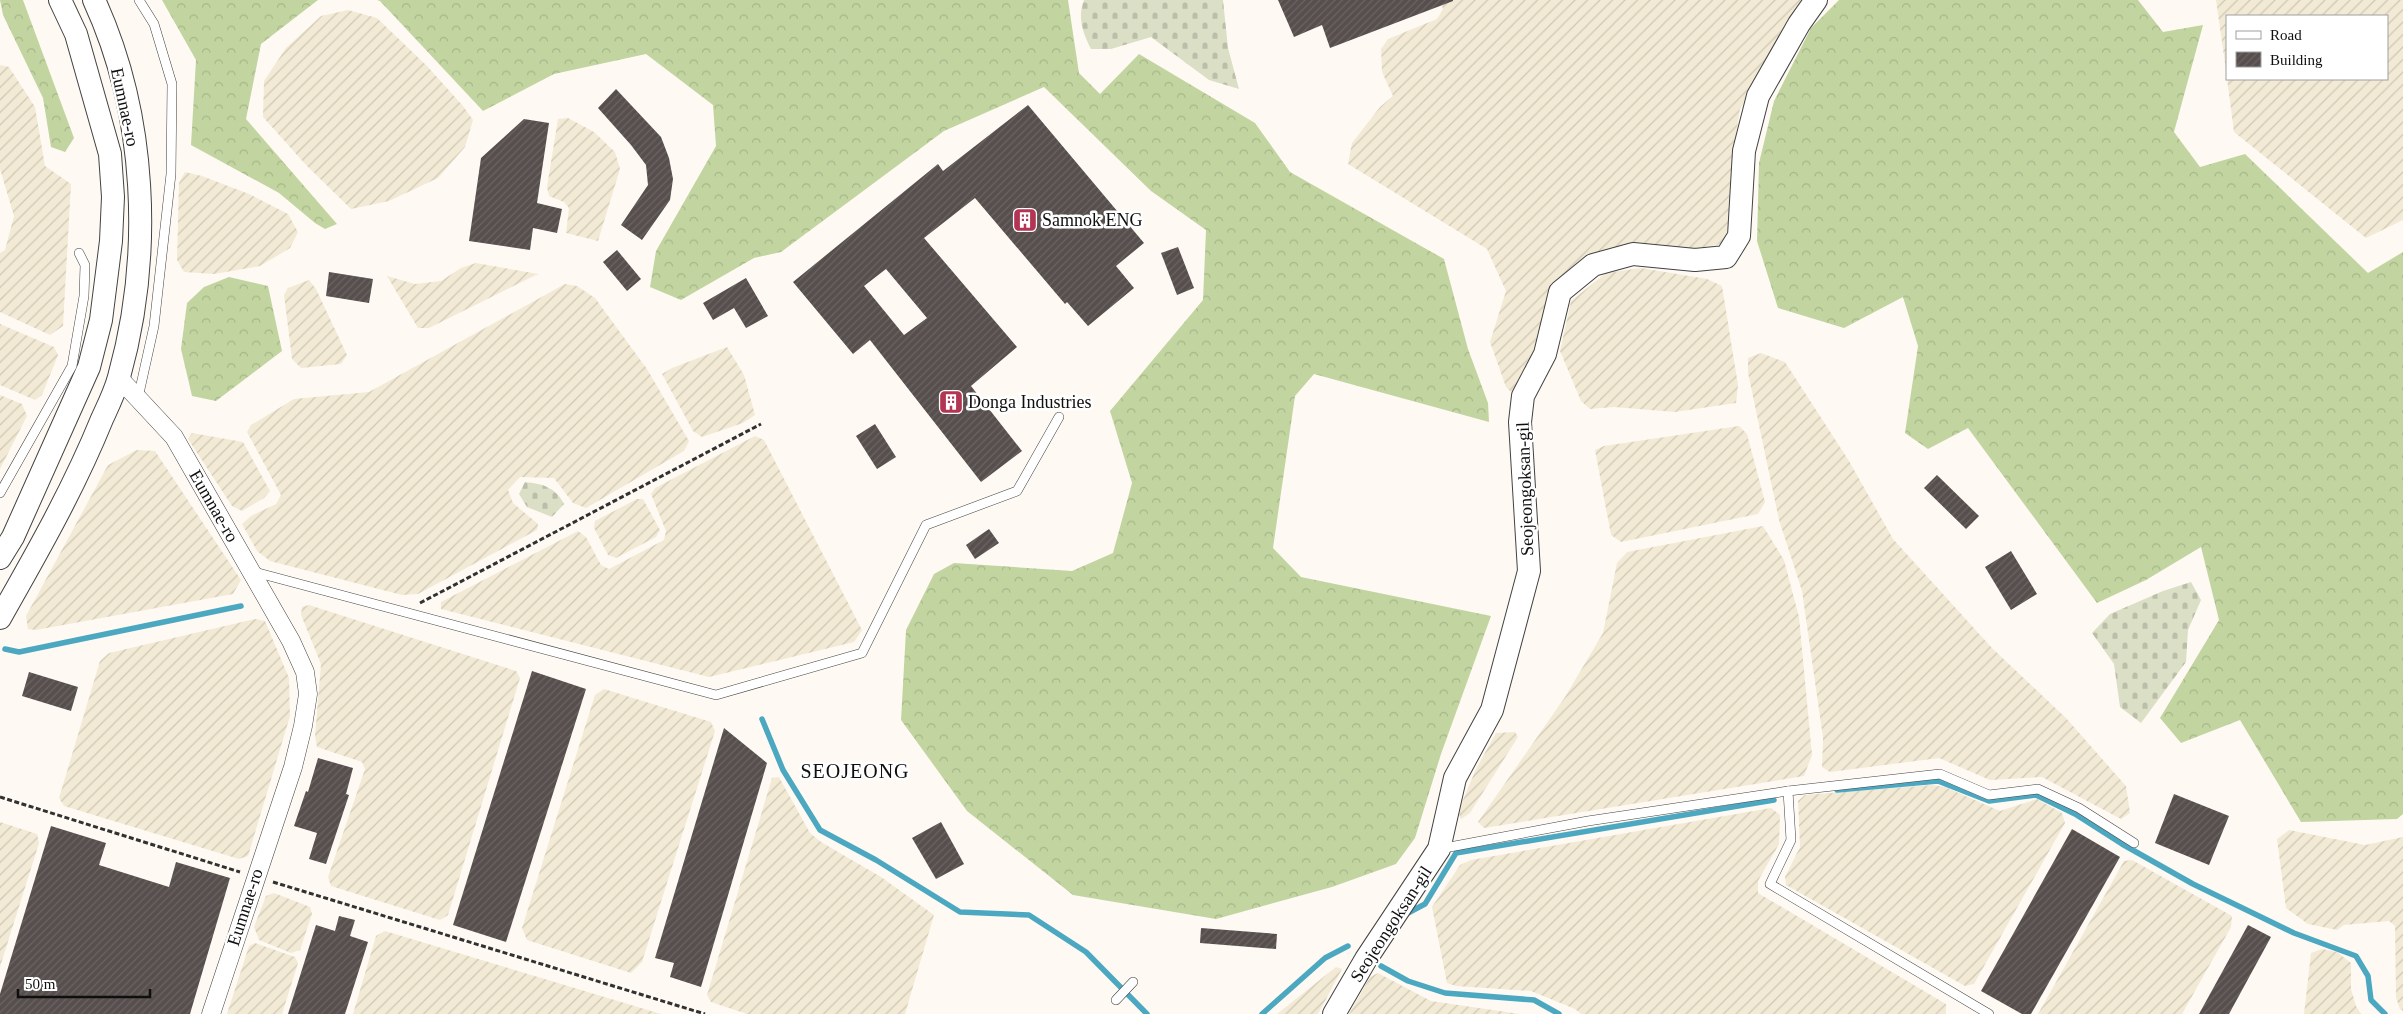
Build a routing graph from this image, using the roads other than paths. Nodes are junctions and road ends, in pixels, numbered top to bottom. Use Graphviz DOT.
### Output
graph roads {
  1 [pos="60,0"];
  2 [pos="94,0"];
  3 [pos="139,0"];
  4 [pos="1816,0"];
  5 [pos="79,253"];
  6 [pos="89,367"];
  7 [pos="119,378"];
  8 [pos="138,398"];
  9 [pos="1059,417"];
  10 [pos="0,493"];
  11 [pos="0,558"];
  12 [pos="251,571"];
  13 [pos="0,618"];
  14 [pos="1788,791"];
  15 [pos="2134,843"];
  16 [pos="1439,849"];
  17 [pos="1133,982"];
  18 [pos="1116,1000"];
  19 [pos="211,1014"];
  20 [pos="1334,1014"];
  21 [pos="1989,1014"];
  1 -- 6 [label="street, Eumnae-ro"];
  2 -- 7 [label="street, Eumnae-ro"];
  3 -- 8 [label="lane"];
  4 -- 16 [label="street, Seojeongoksan-gil"];
  5 -- 10 [label="lane"];
  6 -- 7 [label="street"];
  6 -- 11 [label="street, Eumnae-ro"];
  7 -- 8 [label="street, Eumnae-ro"];
  7 -- 13 [label="street"];
  8 -- 12 [label="street, Eumnae-ro"];
  9 -- 12 [label="lane"];
  12 -- 19 [label="street, Eumnae-ro"];
  14 -- 15 [label="lane"];
  14 -- 16 [label="lane"];
  14 -- 21 [label="lane"];
  16 -- 20 [label="street, Seojeongoksan-gil"];
  17 -- 18 [label="lane"];
}
